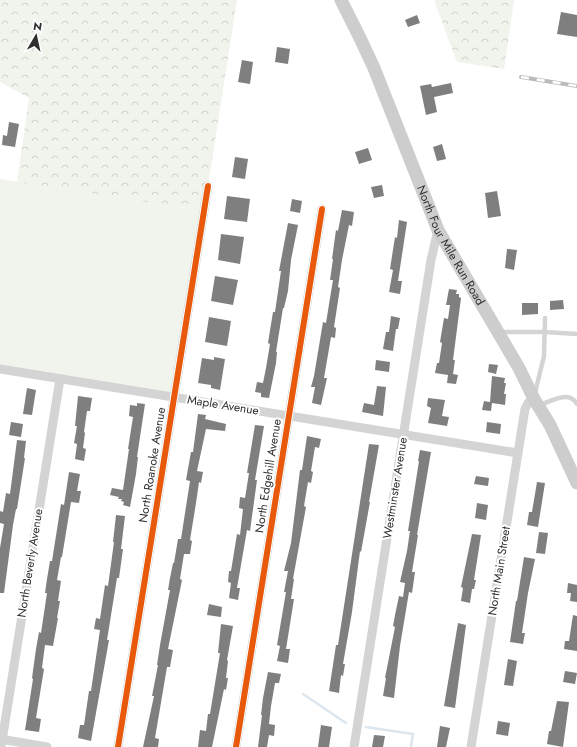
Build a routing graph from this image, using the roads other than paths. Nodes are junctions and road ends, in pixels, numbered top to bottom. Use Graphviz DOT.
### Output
graph roads {
  1 [pos="341,0"];
  2 [pos="208,186"];
  3 [pos="322,209"];
  4 [pos="438,230"];
  5 [pos="545,318"];
  6 [pos="498,332"];
  7 [pos="544,332"];
  8 [pos="577,334"];
  9 [pos="0,369"];
  10 [pos="60,379"];
  11 [pos="174,397"];
  12 [pos="536,402"];
  13 [pos="577,404"];
  14 [pos="289,416"];
  15 [pos="404,434"];
  16 [pos="518,453"];
  17 [pos="577,483"];
  18 [pos="1,742"];
  19 [pos="47,747"];
  20 [pos="118,747"];
  21 [pos="236,747"];
  22 [pos="354,747"];
  23 [pos="471,747"];
  1 -- 4 [label="street, North Four Mile Run Road"];
  2 -- 11 [label="street, North Roanoke Avenue"];
  3 -- 14 [label="street, North Edgehill Avenue"];
  4 -- 6 [label="street, North Four Mile Run Road"];
  4 -- 15 [label="street, Westminster Avenue"];
  5 -- 7 [label="lane"];
  6 -- 7 [label="lane"];
  6 -- 12 [label="street, North Four Mile Run Road"];
  7 -- 8 [label="lane"];
  7 -- 12 [label="lane"];
  9 -- 10 [label="street, Maple Avenue"];
  10 -- 11 [label="street, Maple Avenue"];
  10 -- 18 [label="street, North Beverly Avenue"];
  11 -- 14 [label="street, Maple Avenue"];
  11 -- 20 [label="street, North Roanoke Avenue"];
  12 -- 13 [label="lane"];
  12 -- 16 [label="street, North Main Street"];
  12 -- 17 [label="street, North Four Mile Run Road"];
  14 -- 15 [label="street, Maple Avenue"];
  14 -- 21 [label="street, North Edgehill Avenue"];
  15 -- 16 [label="street, Maple Avenue"];
  15 -- 22 [label="street, Westminster Avenue"];
  16 -- 23 [label="street, North Main Street"];
  18 -- 19 [label="street"];
}
